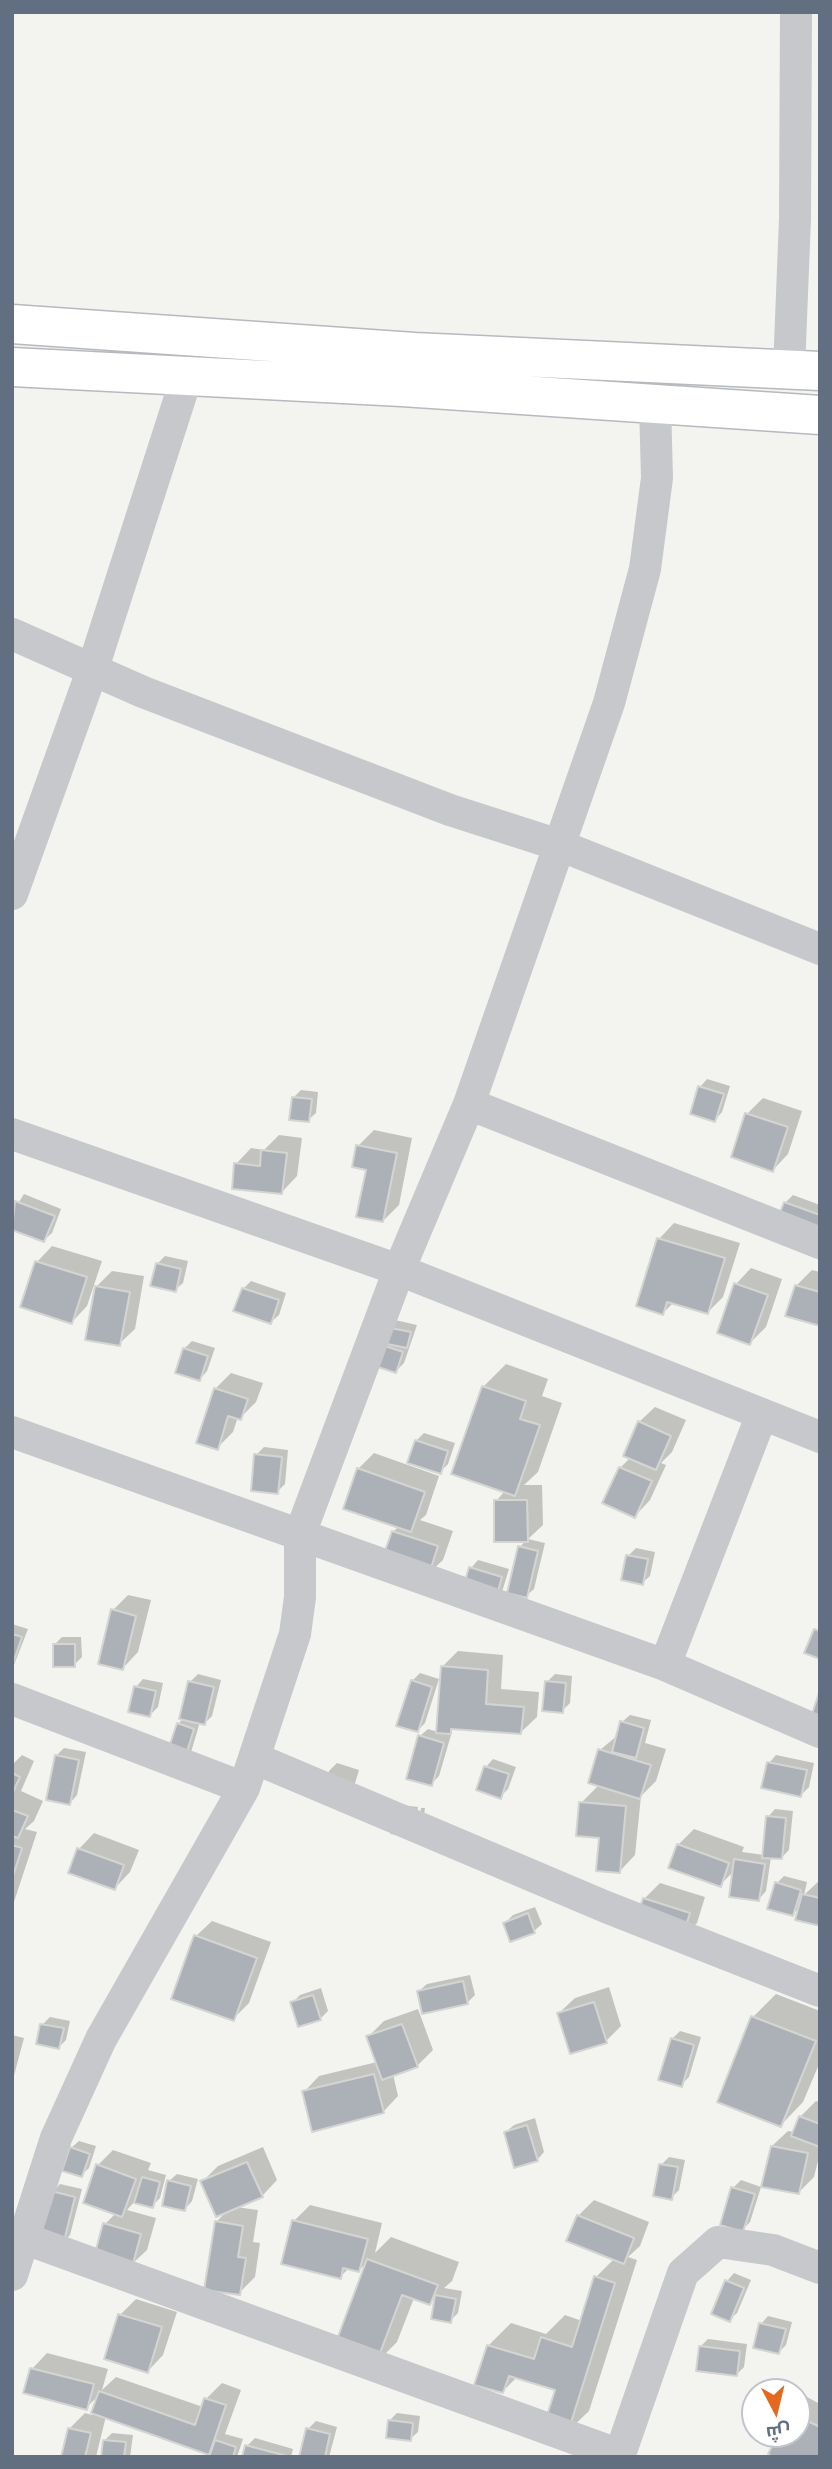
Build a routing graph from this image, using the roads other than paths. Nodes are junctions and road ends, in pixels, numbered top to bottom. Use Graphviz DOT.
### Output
graph roads {
  1 [pos="796,12"];
  2 [pos="12,324"];
  3 [pos="12,367"];
  4 [pos="804,370"];
  5 [pos="187,376"];
  6 [pos="655,404"];
  7 [pos="820,415"];
  8 [pos="12,634"];
  9 [pos="92,671"];
  10 [pos="559,845"];
  11 [pos="12,894"];
  12 [pos="820,949"];
  13 [pos="469,1104"];
  14 [pos="12,1134"];
  15 [pos="820,1243"];
  16 [pos="399,1270"];
  17 [pos="762,1414"];
  18 [pos="12,1432"];
  19 [pos="818,1432"];
  20 [pos="300,1535"];
  21 [pos="664,1665"];
  22 [pos="12,1699"];
  23 [pos="820,1732"];
  24 [pos="254,1758"];
  25 [pos="244,1788"];
  26 [pos="820,1991"];
  27 [pos="18,2236"];
  28 [pos="820,2268"];
  29 [pos="12,2275"];
  30 [pos="620,2456"];
  1 -- 4 [label="street"];
  2 -- 4 [label="street"];
  3 -- 5 [label="street"];
  5 -- 6 [label="street"];
  5 -- 9 [label="street"];
  6 -- 7 [label="street"];
  6 -- 10 [label="street"];
  8 -- 9 [label="street"];
  9 -- 10 [label="street"];
  9 -- 11 [label="street"];
  10 -- 12 [label="street"];
  10 -- 13 [label="street"];
  13 -- 15 [label="street"];
  13 -- 16 [label="street"];
  14 -- 16 [label="street"];
  16 -- 17 [label="street"];
  16 -- 20 [label="street"];
  17 -- 19 [label="street"];
  17 -- 21 [label="street"];
  18 -- 20 [label="street"];
  20 -- 21 [label="street"];
  20 -- 24 [label="street"];
  21 -- 23 [label="street"];
  22 -- 25 [label="street"];
  24 -- 25 [label="street"];
  24 -- 26 [label="street"];
  25 -- 27 [label="street"];
  27 -- 29 [label="street"];
  27 -- 30 [label="street"];
  28 -- 30 [label="street"];
}
